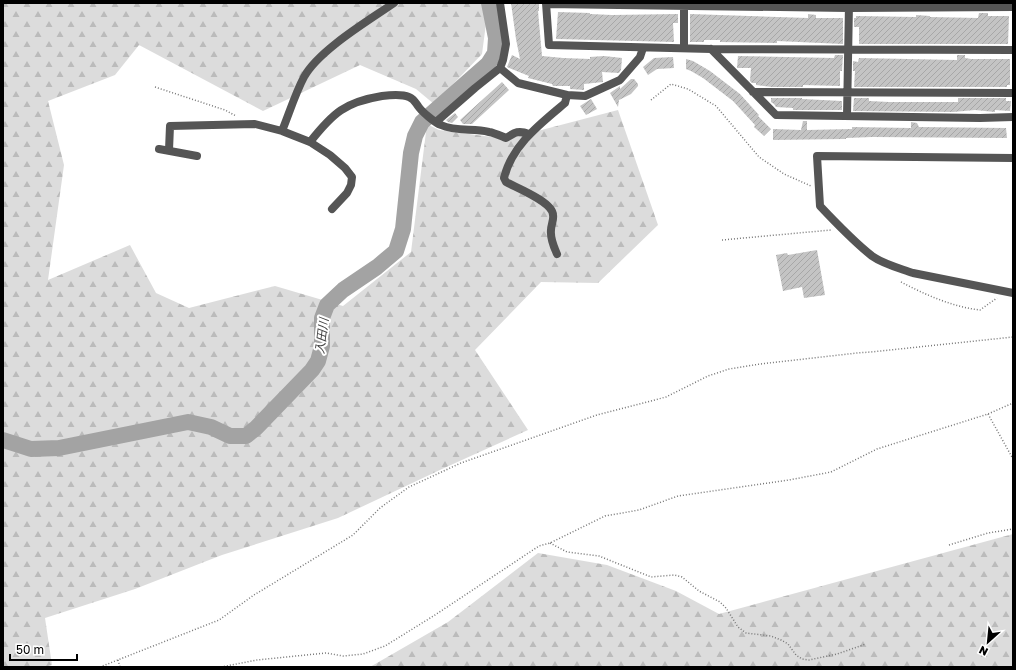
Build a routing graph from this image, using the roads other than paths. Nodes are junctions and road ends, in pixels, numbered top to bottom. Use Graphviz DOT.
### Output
graph roads {
  1 [pos="394,3"];
  2 [pos="500,3"];
  3 [pos="546,4"];
  4 [pos="684,5"];
  5 [pos="848,6"];
  6 [pos="1013,8"];
  7 [pos="684,47"];
  8 [pos="643,48"];
  9 [pos="711,49"];
  10 [pos="848,50"];
  11 [pos="1013,50"];
  12 [pos="500,68"];
  13 [pos="753,92"];
  14 [pos="848,92"];
  15 [pos="1013,93"];
  16 [pos="567,95"];
  17 [pos="847,116"];
  18 [pos="1013,117"];
  19 [pos="435,121"];
  20 [pos="282,131"];
  21 [pos="529,134"];
  22 [pos="310,142"];
  23 [pos="159,149"];
  24 [pos="170,150"];
  25 [pos="197,156"];
  26 [pos="1013,158"];
  27 [pos="332,209"];
  28 [pos="557,254"];
  29 [pos="1010,292"];
  1 -- 20 [label="street"];
  2 -- 12 [label="street"];
  3 -- 4 [label="street"];
  3 -- 8 [label="street"];
  4 -- 5 [label="street"];
  4 -- 7 [label="street"];
  5 -- 6 [label="street"];
  5 -- 10 [label="street"];
  7 -- 8 [label="street"];
  7 -- 9 [label="street"];
  8 -- 16 [label="street"];
  9 -- 10 [label="street"];
  9 -- 13 [label="street"];
  10 -- 11 [label="street"];
  10 -- 14 [label="street"];
  12 -- 16 [label="street"];
  12 -- 19 [label="street"];
  13 -- 14 [label="street"];
  13 -- 17 [label="street"];
  14 -- 15 [label="street"];
  14 -- 17 [label="street"];
  16 -- 21 [label="street"];
  17 -- 18 [label="street"];
  19 -- 21 [label="street"];
  19 -- 22 [label="street"];
  20 -- 22 [label="street"];
  20 -- 24 [label="street"];
  21 -- 28 [label="street"];
  22 -- 27 [label="street"];
  23 -- 24 [label="street"];
  24 -- 25 [label="street"];
  26 -- 29 [label="street"];
}
